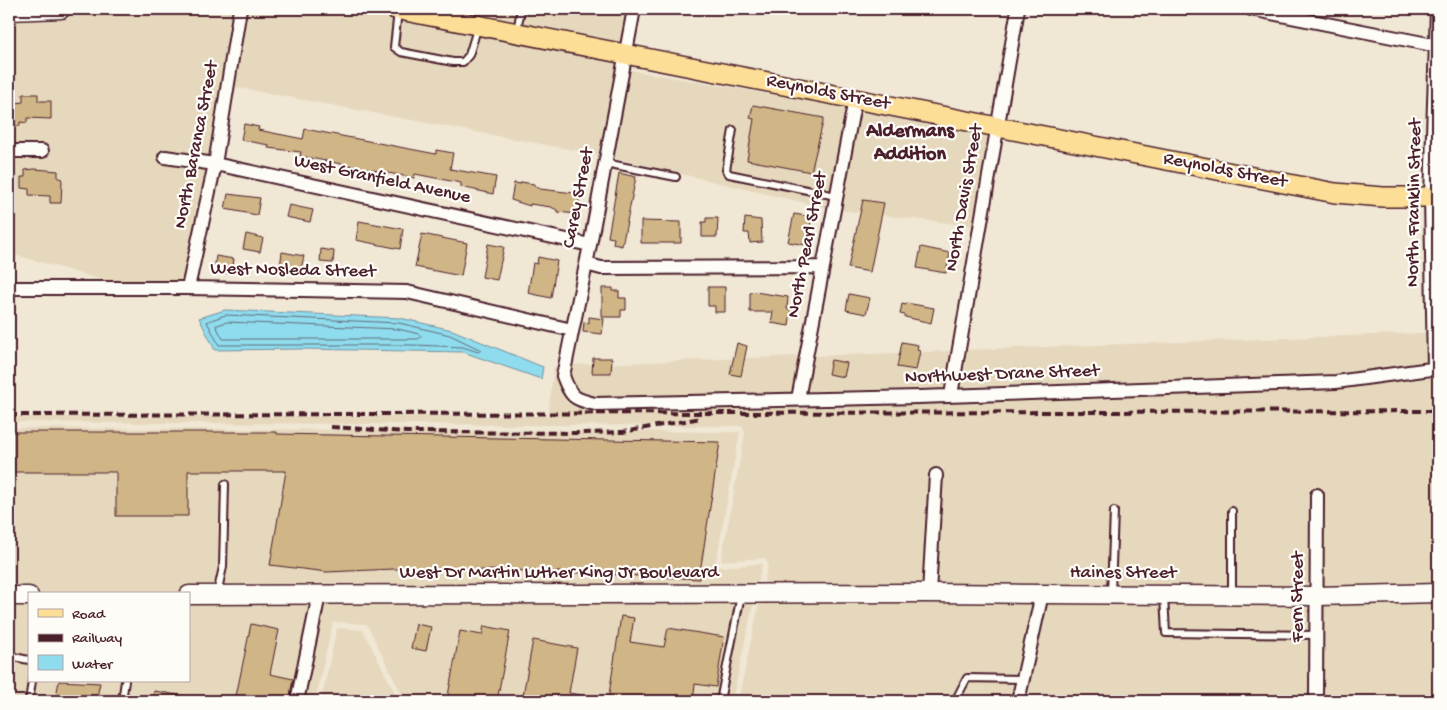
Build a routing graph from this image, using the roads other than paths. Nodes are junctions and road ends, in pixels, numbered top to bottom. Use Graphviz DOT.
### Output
graph roads {
  1 [pos="61,9"];
  2 [pos="240,9"];
  3 [pos="397,9"];
  4 [pos="521,9"];
  5 [pos="634,9"];
  6 [pos="1018,9"];
  7 [pos="1251,9"];
  8 [pos="1437,9"];
  9 [pos="9,12"];
  10 [pos="478,25"];
  11 [pos="517,32"];
  12 [pos="1438,46"];
  13 [pos="626,53"];
  14 [pos="855,99"];
  15 [pos="996,126"];
  16 [pos="733,130"];
  17 [pos="9,151"];
  18 [pos="42,151"];
  19 [pos="165,156"];
  20 [pos="605,163"];
  21 [pos="215,164"];
  22 [pos="676,177"];
  23 [pos="836,196"];
  24 [pos="1434,197"];
  25 [pos="590,244"];
  26 [pos="586,264"];
  27 [pos="822,267"];
  28 [pos="9,288"];
  29 [pos="188,288"];
  30 [pos="572,330"];
  31 [pos="1436,368"];
  32 [pos="570,392"];
  33 [pos="951,395"];
  34 [pos="798,399"];
  35 [pos="936,475"];
  36 [pos="225,484"];
  37 [pos="1317,495"];
  38 [pos="1114,511"];
  39 [pos="1232,511"];
  40 [pos="742,593"];
  41 [pos="929,593"];
  42 [pos="1438,593"];
  43 [pos="1042,594"];
  44 [pos="1111,594"];
  45 [pos="190,595"];
  46 [pos="217,595"];
  47 [pos="319,595"];
  48 [pos="1164,595"];
  49 [pos="1232,595"];
  50 [pos="9,596"];
  51 [pos="28,596"];
  52 [pos="1317,596"];
  53 [pos="1318,635"];
  54 [pos="9,656"];
  55 [pos="28,660"];
  56 [pos="1023,679"];
  57 [pos="32,682"];
  58 [pos="125,682"];
  59 [pos="1316,700"];
  60 [pos="29,701"];
  61 [pos="122,701"];
  62 [pos="297,701"];
  63 [pos="720,701"];
  64 [pos="955,701"];
  65 [pos="1018,701"];
  1 -- 9 [label="street"];
  2 -- 21 [label="street, North Baranca Street"];
  3 -- 10 [label="main road, Reynolds Street"];
  3 -- 10 [label="lane"];
  4 -- 11 [label="lane"];
  5 -- 13 [label="street, Carey Street"];
  6 -- 15 [label="street, North Davis Street"];
  7 -- 12 [label="street"];
  8 -- 12 [label="street, North Franklin Street"];
  10 -- 11 [label="main road, Reynolds Street"];
  11 -- 13 [label="main road, Reynolds Street"];
  12 -- 24 [label="street, North Franklin Street"];
  13 -- 14 [label="main road, Reynolds Street"];
  13 -- 20 [label="street, Carey Street"];
  14 -- 15 [label="main road, Reynolds Street"];
  14 -- 23 [label="street, North Pearl Street"];
  15 -- 24 [label="main road, Reynolds Street"];
  15 -- 33 [label="street, North Davis Street"];
  16 -- 23 [label="lane"];
  17 -- 18 [label="street"];
  19 -- 21 [label="street, West Granfield Avenue"];
  20 -- 22 [label="lane"];
  20 -- 25 [label="street, Carey Street"];
  21 -- 25 [label="street, West Granfield Avenue"];
  21 -- 29 [label="street, North Baranca Street"];
  23 -- 27 [label="street, North Pearl Street"];
  24 -- 31 [label="street, North Franklin Street"];
  25 -- 26 [label="street, Carey Street"];
  26 -- 27 [label="street"];
  26 -- 30 [label="street, Carey Street"];
  27 -- 34 [label="street, North Pearl Street"];
  28 -- 29 [label="street, West Nosleda Street"];
  29 -- 30 [label="street, West Nosleda Street"];
  30 -- 32 [label="street, Carey Street"];
  31 -- 33 [label="street, Northwest Drane Street"];
  32 -- 34 [label="street, Northwest Drane Street"];
  33 -- 34 [label="street, Northwest Drane Street"];
  35 -- 41 [label="street"];
  36 -- 46 [label="lane"];
  37 -- 52 [label="street, Fern Street"];
  38 -- 44 [label="lane"];
  39 -- 49 [label="lane"];
  40 -- 41 [label="street, West Dr Martin Luther King Jr Boulevard"];
  40 -- 47 [label="street, West Dr Martin Luther King Jr Boulevard"];
  40 -- 63 [label="lane"];
  41 -- 43 [label="street, Haines Street"];
  42 -- 52 [label="street"];
  43 -- 44 [label="street, Haines Street"];
  43 -- 56 [label="street"];
  44 -- 48 [label="street, Haines Street"];
  45 -- 46 [label="street, West Dr Martin Luther King Jr Boulevard"];
  46 -- 47 [label="street, West Dr Martin Luther King Jr Boulevard"];
  47 -- 62 [label="street"];
  48 -- 49 [label="street, Haines Street"];
  48 -- 53 [label="lane"];
  49 -- 52 [label="street, Haines Street"];
  50 -- 51 [label="street"];
  52 -- 53 [label="street, Fern Street"];
  53 -- 59 [label="street, Fern Street"];
  54 -- 55 [label="lane"];
  56 -- 64 [label="lane"];
  56 -- 65 [label="street"];
  57 -- 60 [label="lane"];
  58 -- 61 [label="lane"];
}
